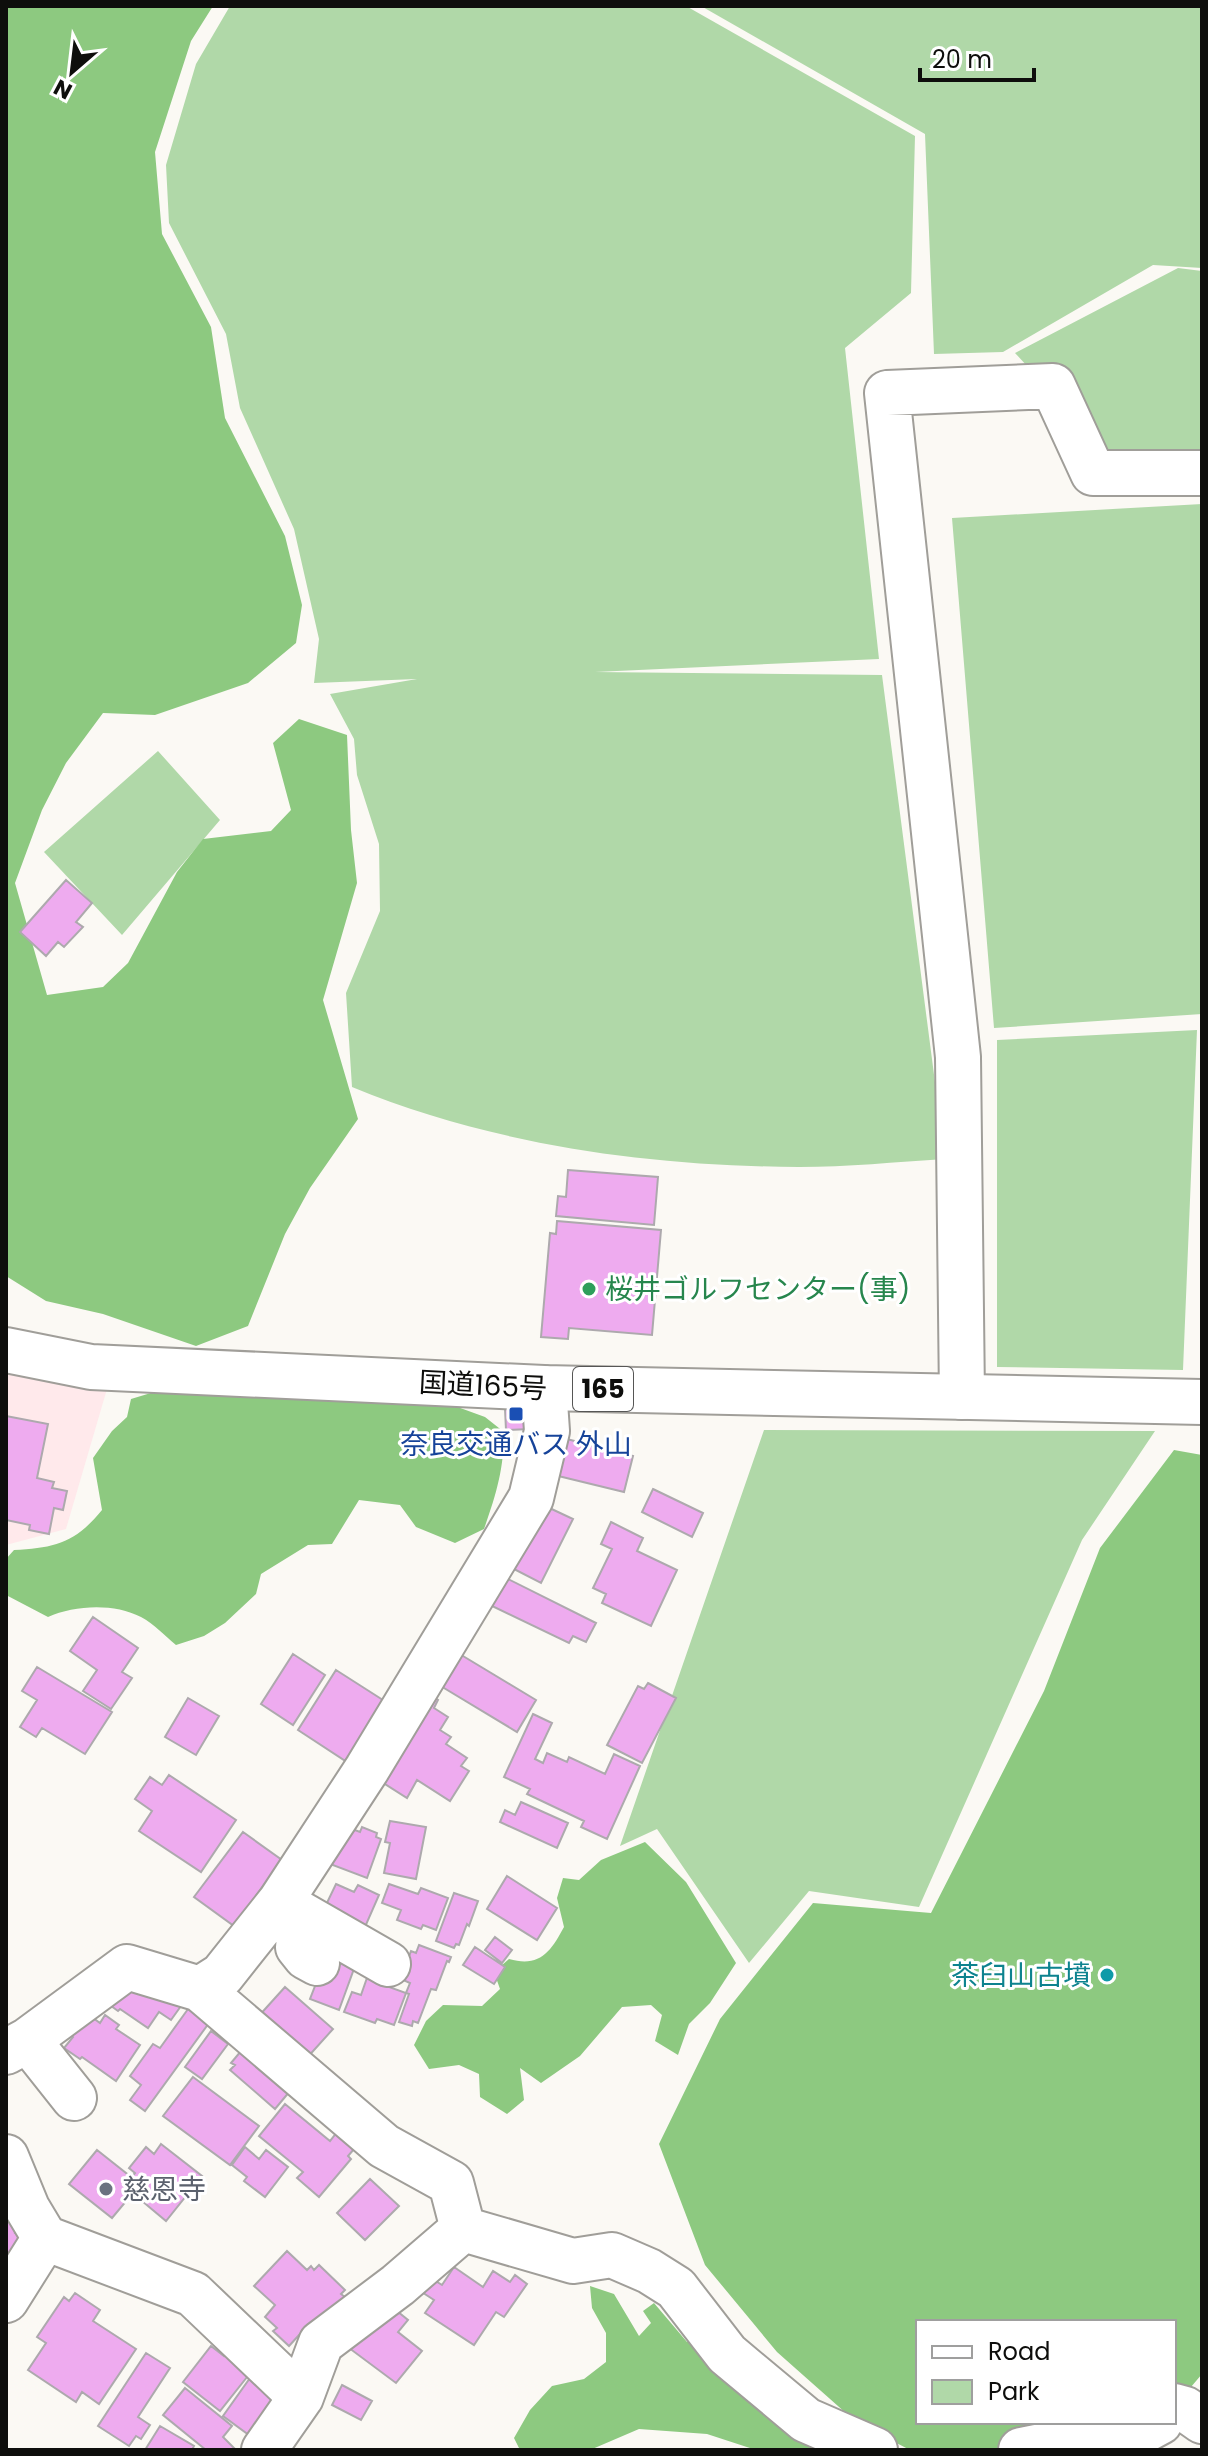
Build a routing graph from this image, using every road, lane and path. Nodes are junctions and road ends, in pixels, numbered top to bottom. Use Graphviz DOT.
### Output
graph roads {
  1 [pos="1202,473"];
  2 [pos="6,1350"];
  3 [pos="544,1388"];
  4 [pos="962,1397"];
  5 [pos="1202,1402"];
  6 [pos="303,1929"];
  7 [pos="388,1964"];
  8 [pos="200,1989"];
  9 [pos="17,2046"];
  10 [pos="74,2098"];
  11 [pos="6,2157"];
  12 [pos="463,2229"];
  13 [pos="45,2238"];
  14 [pos="6,2300"];
  15 [pos="301,2397"];
  16 [pos="1086,2424"];
  17 [pos="1159,2424"];
  18 [pos="264,2450"];
  19 [pos="875,2450"];
  20 [pos="1021,2450"];
  21 [pos="1108,2450"];
  1 -- 4 [label="main road"];
  2 -- 3 [label="main road, 国道165号 / 165"];
  3 -- 4 [label="main road, 国道165号 / 165"];
  3 -- 6 [label="main road"];
  4 -- 5 [label="main road, 国道165号 / 165"];
  6 -- 7 [label="main road"];
  6 -- 8 [label="main road"];
  8 -- 9 [label="main road"];
  8 -- 12 [label="main road"];
  9 -- 10 [label="main road"];
  11 -- 13 [label="main road"];
  12 -- 15 [label="main road"];
  12 -- 19 [label="main road"];
  13 -- 14 [label="main road"];
  13 -- 15 [label="main road"];
  15 -- 18 [label="main road"];
  16 -- 20 [label="main road"];
  17 -- 21 [label="main road"];
}
